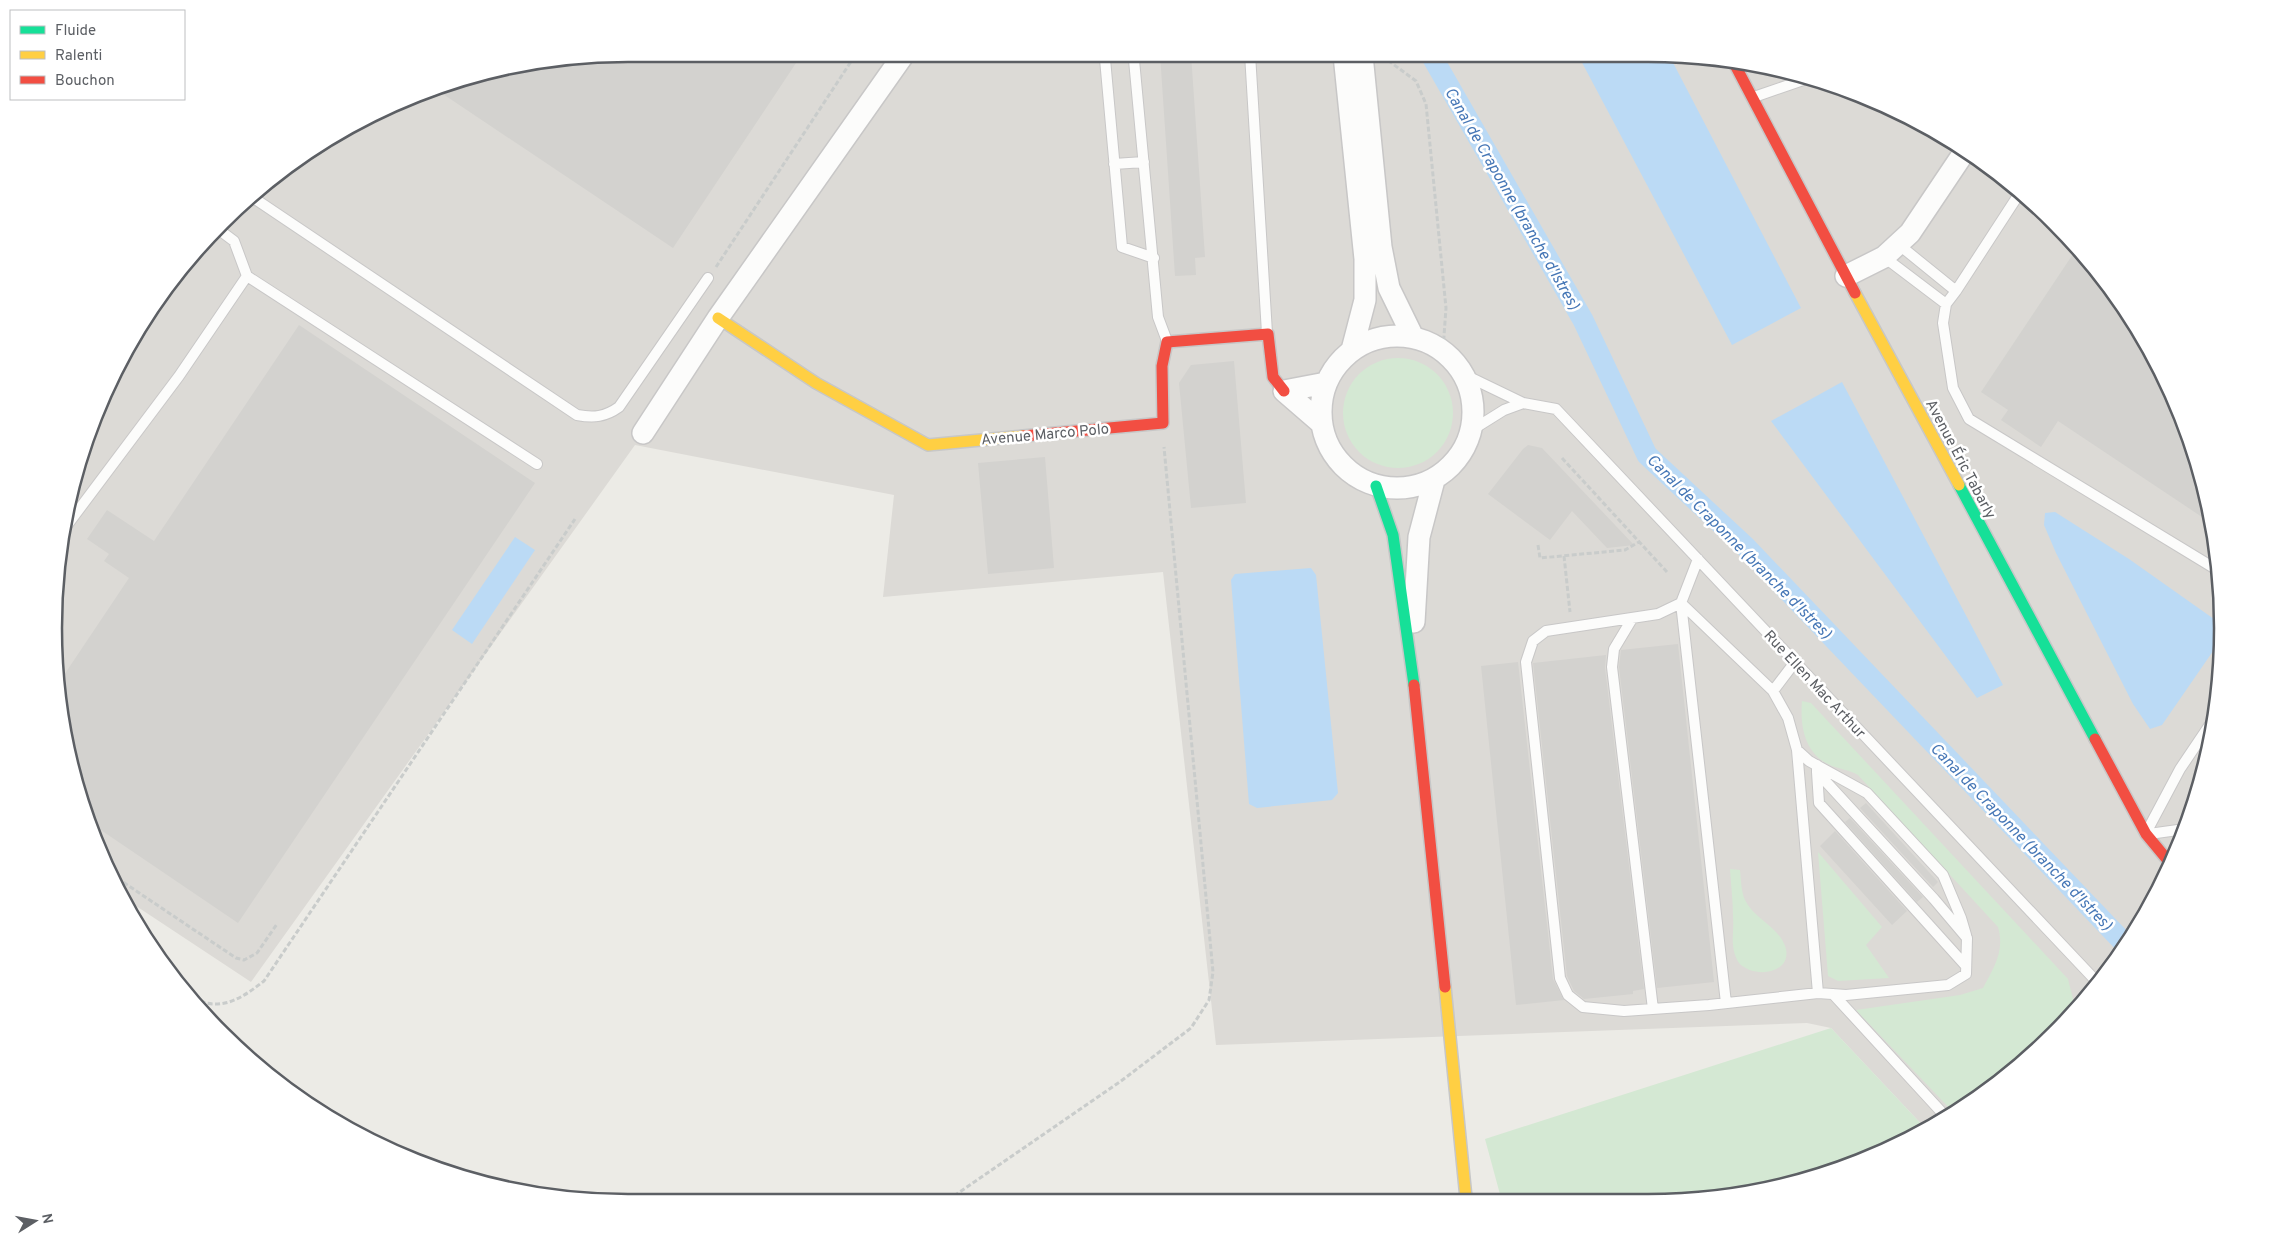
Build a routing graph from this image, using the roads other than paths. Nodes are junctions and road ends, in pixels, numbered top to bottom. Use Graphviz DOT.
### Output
graph roads {
  1 [pos="898,62"];
  2 [pos="1106,62"];
  3 [pos="1134,62"];
  4 [pos="1251,62"];
  5 [pos="1345,62"];
  6 [pos="1363,62"];
  7 [pos="1737,69"];
  8 [pos="1796,82"];
  9 [pos="1753,97"];
  10 [pos="1961,157"];
  11 [pos="1144,162"];
  12 [pos="1114,164"];
  13 [pos="2016,198"];
  14 [pos="258,201"];
  15 [pos="223,233"];
  16 [pos="1891,250"];
  17 [pos="1154,258"];
  18 [pos="247,276"];
  19 [pos="1846,276"];
  20 [pos="708,278"];
  21 [pos="1956,291"];
  22 [pos="1946,304"];
  23 [pos="718,318"];
  24 [pos="1268,334"];
  25 [pos="1413,336"];
  26 [pos="1167,342"];
  27 [pos="1352,350"];
  28 [pos="1464,375"];
  29 [pos="1326,383"];
  30 [pos="1284,391"];
  31 [pos="1523,403"];
  32 [pos="1321,423"];
  33 [pos="1472,430"];
  34 [pos="643,433"];
  35 [pos="537,464"];
  36 [pos="1434,480"];
  37 [pos="1376,486"];
  38 [pos="74,516"];
  39 [pos="1698,559"];
  40 [pos="2211,566"];
  41 [pos="1681,603"];
  42 [pos="1632,619"];
  43 [pos="1794,662"];
  44 [pos="1412,668"];
  45 [pos="1772,691"];
  46 [pos="2205,730"];
  47 [pos="1797,750"];
  48 [pos="1817,769"];
  49 [pos="2176,830"];
  50 [pos="2146,834"];
  51 [pos="2165,857"];
  52 [pos="1967,938"];
  53 [pos="1966,966"];
  54 [pos="2092,979"];
  55 [pos="1818,994"];
  56 [pos="1833,994"];
  57 [pos="1726,1004"];
  58 [pos="1653,1010"];
  59 [pos="1941,1112"];
  60 [pos="1466,1194"];
  1 -- 23 [label="street"];
  2 -- 12 [label="lane"];
  3 -- 11 [label="lane"];
  4 -- 24 [label="lane"];
  5 -- 27 [label="street"];
  6 -- 25 [label="street"];
  7 -- 9 [label="street, Avenue Éric Tabarly"];
  8 -- 9 [label="lane"];
  9 -- 19 [label="street, Avenue Éric Tabarly"];
  10 -- 16 [label="street"];
  11 -- 12 [label="lane"];
  11 -- 17 [label="lane"];
  12 -- 17 [label="lane"];
  13 -- 21 [label="lane"];
  14 -- 20 [label="lane"];
  15 -- 18 [label="lane"];
  16 -- 19 [label="street"];
  16 -- 21 [label="lane"];
  16 -- 22 [label="lane"];
  17 -- 26 [label="lane"];
  18 -- 35 [label="lane"];
  18 -- 38 [label="lane"];
  19 -- 50 [label="street, Avenue Éric Tabarly"];
  21 -- 22 [label="lane"];
  22 -- 40 [label="lane"];
  23 -- 26 [label="street, Avenue Marco Polo"];
  23 -- 34 [label="street"];
  24 -- 26 [label="street"];
  24 -- 30 [label="street"];
  25 -- 27 [label="street"];
  25 -- 28 [label="street"];
  27 -- 29 [label="street"];
  28 -- 31 [label="lane, Rue Ellen Mac Arthur"];
  28 -- 33 [label="street"];
  29 -- 30 [label="street"];
  29 -- 32 [label="street"];
  30 -- 32 [label="street"];
  31 -- 33 [label="lane"];
  31 -- 39 [label="lane, Rue Ellen Mac Arthur"];
  32 -- 37 [label="street"];
  33 -- 36 [label="street"];
  36 -- 37 [label="street"];
  36 -- 44 [label="street"];
  37 -- 44 [label="street"];
  39 -- 41 [label="lane"];
  39 -- 43 [label="lane, Rue Ellen Mac Arthur"];
  41 -- 42 [label="lane"];
  41 -- 45 [label="lane"];
  41 -- 57 [label="lane"];
  42 -- 58 [label="lane"];
  42 -- 58 [label="lane"];
  43 -- 45 [label="lane"];
  43 -- 54 [label="lane, Rue Ellen Mac Arthur"];
  44 -- 60 [label="street"];
  45 -- 47 [label="lane"];
  46 -- 50 [label="lane"];
  47 -- 48 [label="lane"];
  47 -- 55 [label="lane"];
  48 -- 52 [label="lane"];
  48 -- 52 [label="lane"];
  48 -- 53 [label="lane"];
  49 -- 50 [label="lane"];
  50 -- 51 [label="street, Avenue Éric Tabarly"];
  52 -- 53 [label="lane"];
  53 -- 56 [label="lane"];
  55 -- 56 [label="lane"];
  55 -- 57 [label="lane"];
  56 -- 59 [label="lane"];
  57 -- 58 [label="lane"];
}
